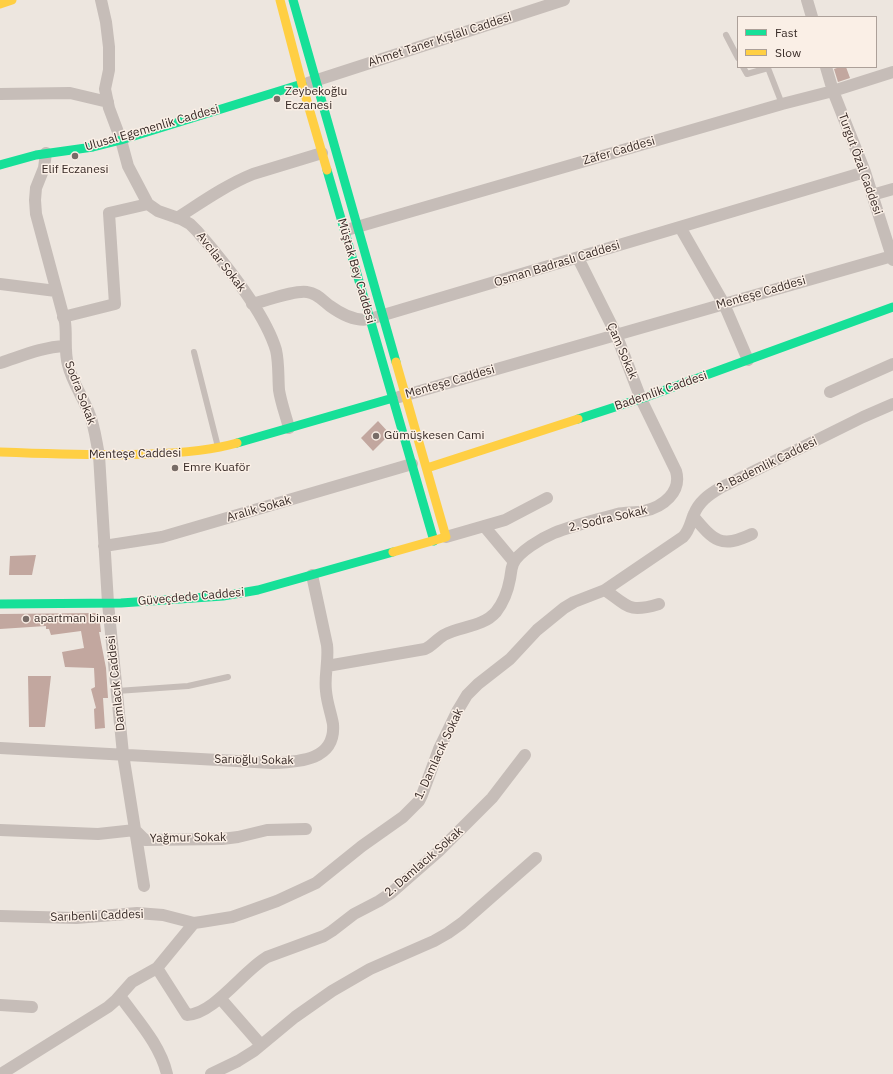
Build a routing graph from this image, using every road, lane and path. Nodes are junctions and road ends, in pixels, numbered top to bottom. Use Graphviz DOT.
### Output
graph roads {
  1 [pos="12,0"];
  2 [pos="101,0"];
  3 [pos="280,0"];
  4 [pos="293,0"];
  5 [pos="564,0"];
  6 [pos="807,0"];
  7 [pos="0,4"];
  8 [pos="812,16"];
  9 [pos="726,35"];
  10 [pos="737,56"];
  11 [pos="744,68"];
  12 [pos="768,68"];
  13 [pos="768,68"];
  14 [pos="826,68"];
  15 [pos="893,72"];
  16 [pos="316,80"];
  17 [pos="302,84"];
  18 [pos="833,91"];
  19 [pos="0,94"];
  20 [pos="108,102"];
  21 [pos="782,104"];
  22 [pos="121,140"];
  23 [pos="46,153"];
  24 [pos="322,153"];
  25 [pos="0,165"];
  26 [pos="865,172"];
  27 [pos="893,189"];
  28 [pos="872,195"];
  29 [pos="148,204"];
  30 [pos="177,218"];
  31 [pos="357,227"];
  32 [pos="680,227"];
  33 [pos="345,230"];
  34 [pos="578,258"];
  35 [pos="892,258"];
  36 [pos="0,284"];
  37 [pos="56,291"];
  38 [pos="252,304"];
  39 [pos="724,304"];
  40 [pos="893,307"];
  41 [pos="383,316"];
  42 [pos="63,317"];
  43 [pos="370,319"];
  44 [pos="616,334"];
  45 [pos="65,346"];
  46 [pos="194,352"];
  47 [pos="748,360"];
  48 [pos="0,362"];
  49 [pos="893,364"];
  50 [pos="830,392"];
  51 [pos="406,395"];
  52 [pos="393,398"];
  53 [pos="641,399"];
  54 [pos="893,404"];
  55 [pos="289,428"];
  56 [pos="218,448"];
  57 [pos="0,452"];
  58 [pos="99,455"];
  59 [pos="412,464"];
  60 [pos="674,466"];
  61 [pos="427,468"];
  62 [pos="547,498"];
  63 [pos="693,516"];
  64 [pos="484,526"];
  65 [pos="752,534"];
  66 [pos="446,537"];
  67 [pos="434,541"];
  68 [pos="104,546"];
  69 [pos="514,562"];
  70 [pos="312,575"];
  71 [pos="605,590"];
  72 [pos="108,603"];
  73 [pos="0,604"];
  74 [pos="659,604"];
  75 [pos="327,666"];
  76 [pos="228,677"];
  77 [pos="117,691"];
  78 [pos="0,748"];
  79 [pos="123,754"];
  80 [pos="525,755"];
  81 [pos="306,829"];
  82 [pos="0,830"];
  83 [pos="135,830"];
  84 [pos="536,858"];
  85 [pos="144,886"];
  86 [pos="0,916"];
  87 [pos="194,922"];
  88 [pos="157,968"];
  89 [pos="120,996"];
  90 [pos="220,998"];
  91 [pos="0,1005"];
  92 [pos="32,1007"];
  93 [pos="261,1045"];
  94 [pos="1,1074"];
  95 [pos="167,1074"];
  96 [pos="211,1074"];
  1 -- 7 [label="street"];
  2 -- 20 [label="street"];
  3 -- 17 [label="street, Müştak Bey Caddesi"];
  4 -- 16 [label="street, Müştak Bey Caddesi"];
  5 -- 16 [label="street, Ahmet Taner Kışlalı Caddesi"];
  6 -- 8 [label="street"];
  9 -- 10 [label="lane"];
  11 -- 13 [label="lane"];
  12 -- 21 [label="lane"];
  14 -- 18 [label="street, Turgut Özal Caddesi"];
  15 -- 18 [label="street, Zafer Caddesi"];
  16 -- 17 [label="street, Ahmet Taner Kışlalı Caddesi"];
  16 -- 31 [label="street, Müştak Bey Caddesi"];
  17 -- 22 [label="street, Ulusal Egemenlik Caddesi"];
  17 -- 24 [label="street, Müştak Bey Caddesi"];
  18 -- 21 [label="street, Zafer Caddesi"];
  18 -- 26 [label="street, Turgut Özal Caddesi"];
  19 -- 20 [label="street"];
  20 -- 22 [label="street"];
  21 -- 31 [label="street, Zafer Caddesi"];
  22 -- 23 [label="street, Ulusal Egemenlik Caddesi"];
  22 -- 29 [label="street"];
  23 -- 25 [label="street, Ulusal Egemenlik Caddesi"];
  23 -- 37 [label="street, Sodra Sokak"];
  24 -- 30 [label="street"];
  24 -- 33 [label="street, Müştak Bey Caddesi"];
  26 -- 28 [label="street, Turgut Özal Caddesi"];
  26 -- 32 [label="street, Osman Badraslı Caddesi"];
  27 -- 28 [label="street"];
  28 -- 35 [label="street, Turgut Özal Caddesi"];
  29 -- 30 [label="street, Avcılar Sokak"];
  29 -- 42 [label="street"];
  30 -- 38 [label="street, Avcılar Sokak"];
  31 -- 33 [label="street, Zafer Caddesi"];
  31 -- 41 [label="street, Müştak Bey Caddesi"];
  32 -- 34 [label="street, Osman Badraslı Caddesi"];
  32 -- 39 [label="street"];
  33 -- 43 [label="street, Müştak Bey Caddesi"];
  34 -- 41 [label="street, Osman Badraslı Caddesi"];
  34 -- 44 [label="street, Çam Sokak"];
  35 -- 39 [label="street, Menteşe Caddesi"];
  36 -- 37 [label="street"];
  37 -- 42 [label="street, Sodra Sokak"];
  38 -- 43 [label="street, Osman Badraslı Caddesi"];
  38 -- 55 [label="street, Avcılar Sokak"];
  39 -- 44 [label="street, Menteşe Caddesi"];
  39 -- 47 [label="street"];
  40 -- 47 [label="street, Bademlik Caddesi"];
  41 -- 43 [label="street, Osman Badraslı Caddesi"];
  41 -- 51 [label="street, Müştak Bey Caddesi"];
  42 -- 45 [label="street, Sodra Sokak"];
  43 -- 52 [label="street, Müştak Bey Caddesi"];
  44 -- 51 [label="street, Menteşe Caddesi"];
  44 -- 53 [label="street, Çam Sokak"];
  45 -- 48 [label="street"];
  45 -- 58 [label="street, Sodra Sokak"];
  46 -- 56 [label="lane"];
  47 -- 53 [label="street, Bademlik Caddesi"];
  49 -- 50 [label="street"];
  51 -- 52 [label="street, Menteşe Caddesi"];
  51 -- 61 [label="street, Müştak Bey Caddesi"];
  52 -- 55 [label="street, Menteşe Caddesi"];
  52 -- 59 [label="street, Müştak Bey Caddesi"];
  53 -- 60 [label="street, Çam Sokak"];
  53 -- 61 [label="street, Bademlik Caddesi"];
  54 -- 63 [label="street, 3. Bademlik Caddesi"];
  55 -- 56 [label="street, Menteşe Caddesi"];
  56 -- 58 [label="street, Menteşe Caddesi"];
  57 -- 58 [label="street, Menteşe Caddesi"];
  58 -- 68 [label="street, Damlacık Caddesi"];
  59 -- 67 [label="street, Müştak Bey Caddesi"];
  59 -- 68 [label="street, Aralık Sokak"];
  60 -- 69 [label="street, 2. Sodra Sokak"];
  61 -- 66 [label="street, Müştak Bey Caddesi"];
  62 -- 64 [label="street"];
  63 -- 65 [label="street"];
  63 -- 71 [label="street, 1. Damlacık Sokak"];
  64 -- 66 [label="street"];
  64 -- 69 [label="street"];
  66 -- 67 [label="street, Güveçdede Caddesi"];
  67 -- 70 [label="street, Güveçdede Caddesi"];
  68 -- 72 [label="street, Damlacık Caddesi"];
  69 -- 75 [label="street"];
  70 -- 72 [label="street, Güveçdede Caddesi"];
  70 -- 75 [label="street, Sarıoğlu Sokak"];
  71 -- 74 [label="street"];
  71 -- 87 [label="street, 1. Damlacık Sokak"];
  72 -- 73 [label="street, Güveçdede Caddesi"];
  72 -- 77 [label="street, Damlacık Caddesi"];
  75 -- 79 [label="street, Sarıoğlu Sokak"];
  76 -- 77 [label="lane"];
  77 -- 79 [label="street, Damlacık Caddesi"];
  78 -- 79 [label="street, Sarıoğlu Sokak"];
  79 -- 83 [label="street, Damlacık Caddesi"];
  80 -- 90 [label="street, 2. Damlacık Sokak"];
  81 -- 83 [label="street, Yağmur Sokak"];
  82 -- 83 [label="street, Yağmur Sokak"];
  83 -- 85 [label="street, Damlacık Caddesi"];
  84 -- 93 [label="street"];
  86 -- 87 [label="street, Sarıbenli Caddesi"];
  87 -- 88 [label="street"];
  88 -- 89 [label="street"];
  88 -- 90 [label="street, 2. Damlacık Sokak"];
  89 -- 94 [label="street"];
  89 -- 95 [label="street"];
  90 -- 93 [label="street"];
  91 -- 92 [label="street"];
  93 -- 96 [label="street"];
}
